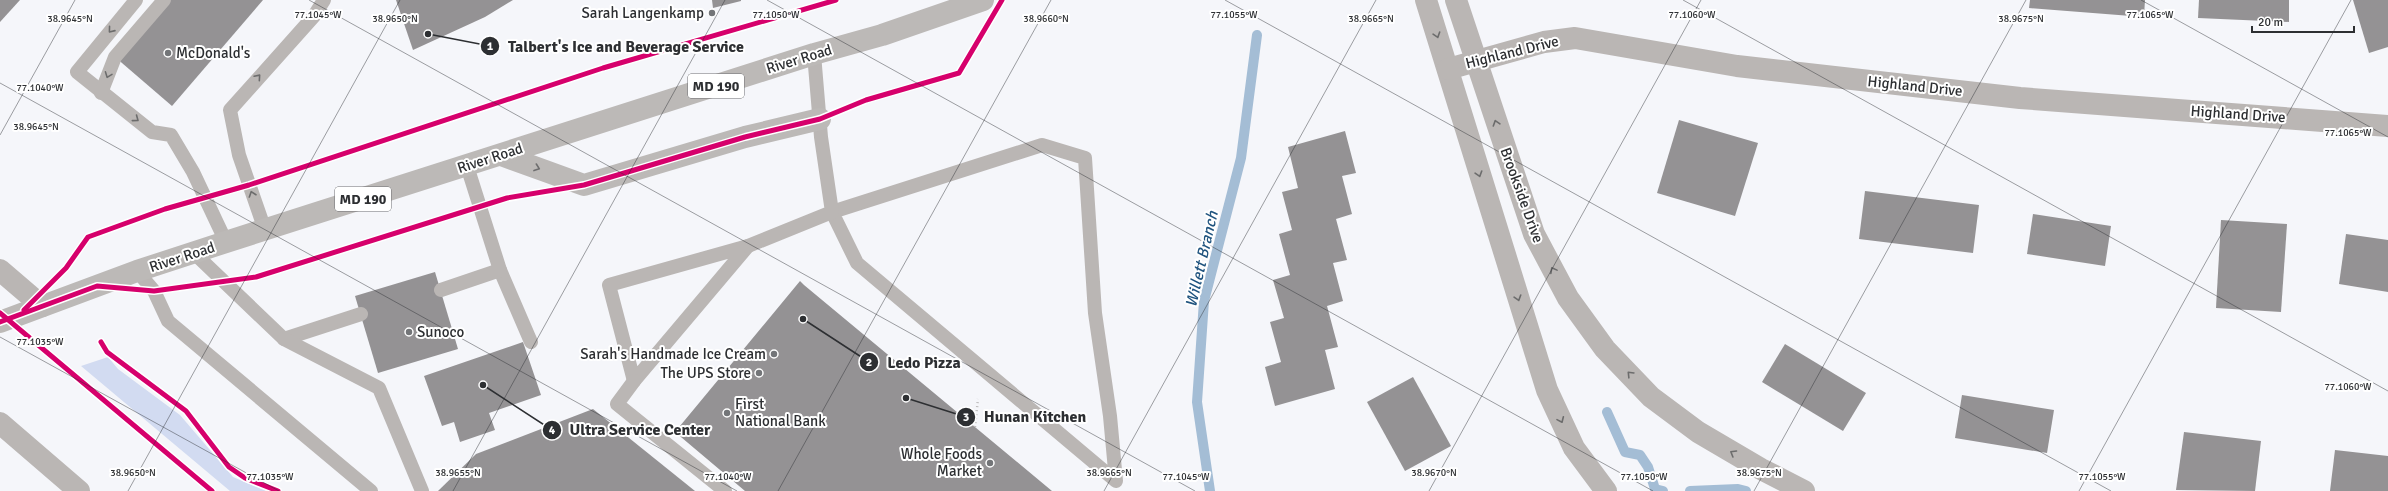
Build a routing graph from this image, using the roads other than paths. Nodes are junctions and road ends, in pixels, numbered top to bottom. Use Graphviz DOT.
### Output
graph roads {
  1 [pos="136,0"];
  2 [pos="164,0"];
  3 [pos="312,0"];
  4 [pos="324,0"];
  5 [pos="1426,0"];
  6 [pos="1456,0"];
  7 [pos="968,2"];
  8 [pos="314,16"];
  9 [pos="814,54"];
  10 [pos="1476,61"];
  11 [pos="1448,69"];
  12 [pos="101,93"];
  13 [pos="820,119"];
  14 [pos="2388,126"];
  15 [pos="501,154"];
  16 [pos="466,166"];
  17 [pos="832,212"];
  18 [pos="265,230"];
  19 [pos="226,242"];
  20 [pos="748,246"];
  21 [pos="194,253"];
  22 [pos="0,270"];
  23 [pos="500,270"];
  24 [pos="138,271"];
  25 [pos="441,290"];
  26 [pos="42,306"];
  27 [pos="361,314"];
  28 [pos="0,322"];
  29 [pos="284,339"];
  30 [pos="531,342"];
  31 [pos="634,381"];
  32 [pos="0,423"];
  33 [pos="79,491"];
  34 [pos="371,491"];
  35 [pos="422,491"];
  36 [pos="725,491"];
  37 [pos="1606,491"];
  38 [pos="1804,491"];
  1 -- 12 [label="lane, one-way"];
  2 -- 12 [label="lane, one-way"];
  3 -- 8 [label="lane"];
  4 -- 8 [label="lane"];
  5 -- 11 [label="street, one-way"];
  6 -- 10 [label="street, Brookside Drive"];
  7 -- 9 [label="main road, River Road / MD 190"];
  18 -- 8 [label="lane, one-way"];
  9 -- 13 [label="lane"];
  9 -- 15 [label="main road, River Road / MD 190"];
  10 -- 11 [label="street, Highland Drive"];
  10 -- 14 [label="street, Highland Drive"];
  38 -- 10 [label="street, Brookside Drive, one-way"];
  11 -- 37 [label="street, one-way"];
  12 -- 19 [label="lane, one-way"];
  15 -- 13 [label="main road, one-way"];
  13 -- 17 [label="lane"];
  15 -- 16 [label="main road, River Road / MD 190"];
  16 -- 18 [label="main road, River Road / MD 190"];
  16 -- 23 [label="lane"];
  17 -- 17 [label="lane"];
  17 -- 20 [label="lane"];
  18 -- 19 [label="main road, River Road / MD 190"];
  19 -- 21 [label="main road, River Road / MD 190"];
  20 -- 31 [label="lane"];
  20 -- 31 [label="lane"];
  21 -- 24 [label="main road, River Road / MD 190"];
  21 -- 29 [label="lane"];
  22 -- 26 [label="street"];
  23 -- 25 [label="lane"];
  23 -- 30 [label="lane"];
  24 -- 26 [label="main road, River Road / MD 190"];
  24 -- 34 [label="lane"];
  26 -- 28 [label="main road, River Road / MD 190"];
  27 -- 29 [label="lane"];
  29 -- 35 [label="lane"];
  31 -- 36 [label="lane"];
  32 -- 33 [label="street"];
}
